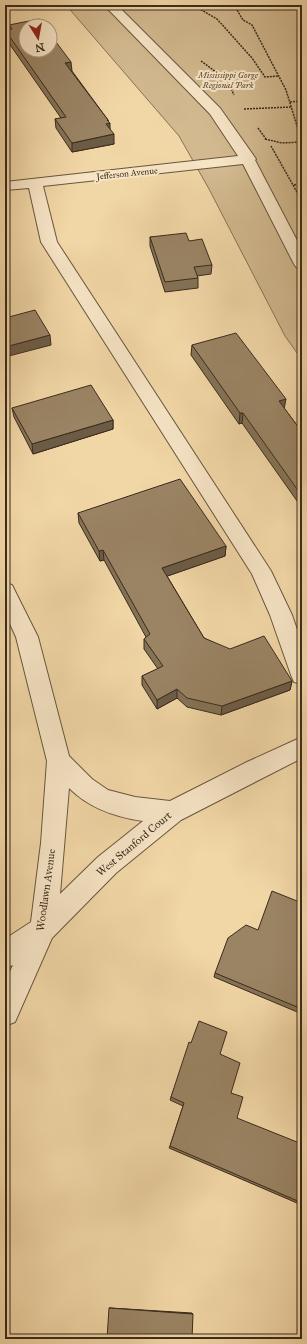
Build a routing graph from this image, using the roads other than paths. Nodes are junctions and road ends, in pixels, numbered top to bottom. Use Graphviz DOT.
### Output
graph roads {
  1 [pos="110,5"];
  2 [pos="249,160"];
  3 [pos="35,183"];
  4 [pos="5,186"];
  5 [pos="302,264"];
  6 [pos="5,591"];
  7 [pos="302,675"];
  8 [pos="302,747"];
  9 [pos="59,761"];
  10 [pos="172,812"];
  11 [pos="43,929"];
  12 [pos="5,955"];
  13 [pos="5,1012"];
  1 -- 2 [label="street"];
  2 -- 3 [label="street, Jefferson Avenue"];
  2 -- 5 [label="street"];
  3 -- 4 [label="street, Jefferson Avenue"];
  3 -- 7 [label="street"];
  6 -- 9 [label="street, Woodlawn Avenue"];
  8 -- 10 [label="street, West Stanford Court"];
  9 -- 10 [label="street, Woodlawn Avenue"];
  9 -- 11 [label="street, Woodlawn Avenue"];
  10 -- 11 [label="street, West Stanford Court"];
  11 -- 12 [label="street, West Stanford Court"];
  11 -- 13 [label="street, Woodlawn Avenue"];
}
